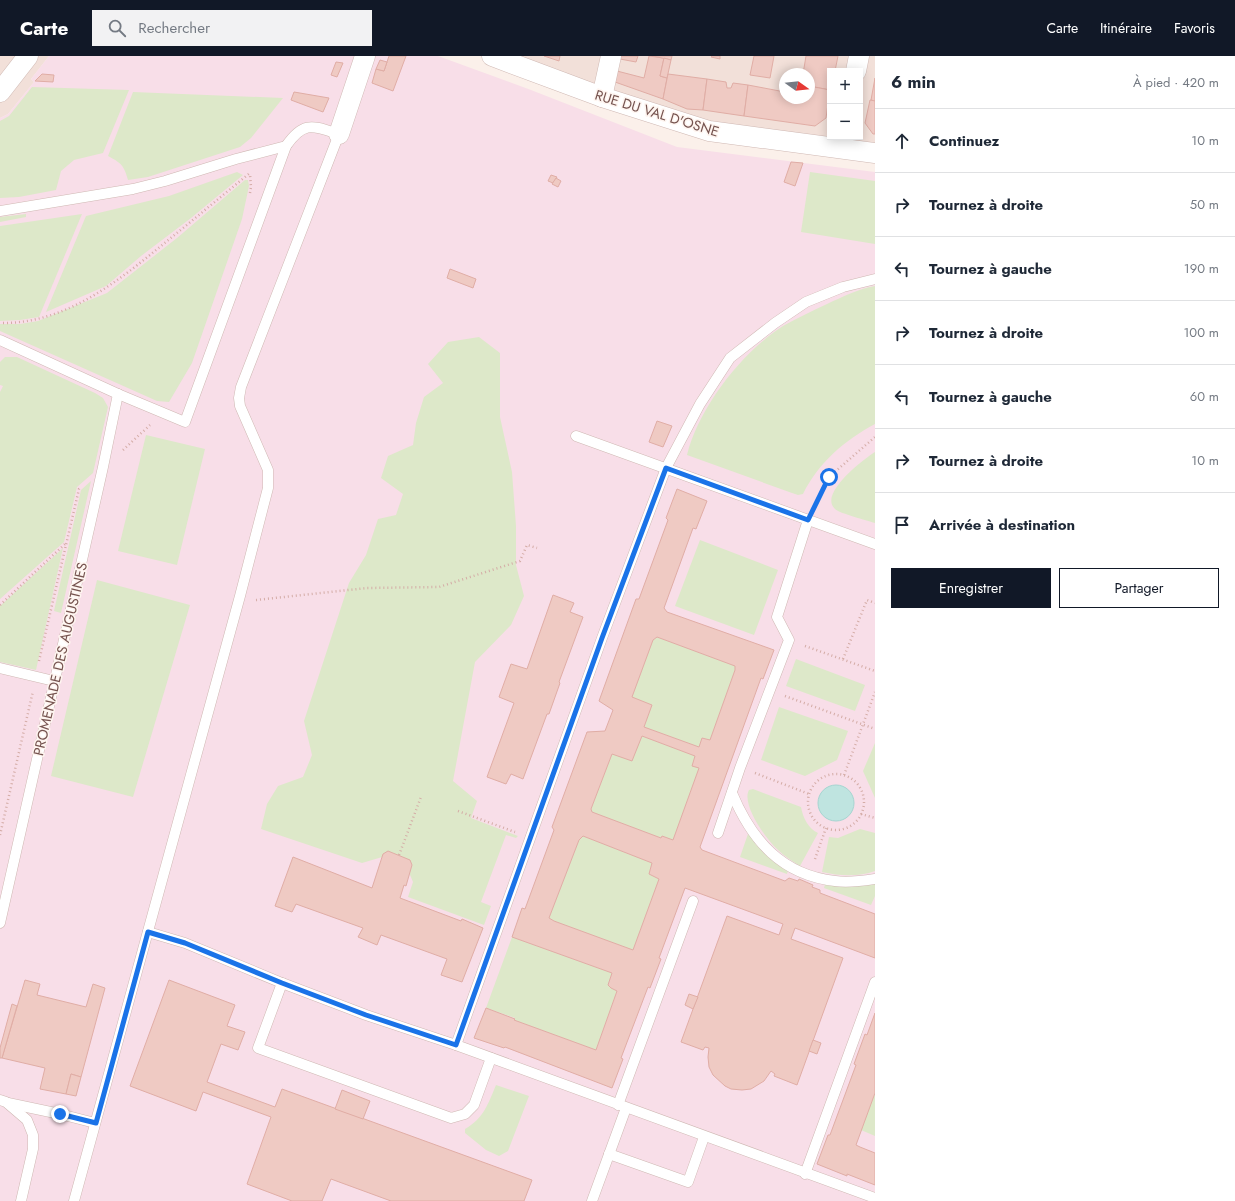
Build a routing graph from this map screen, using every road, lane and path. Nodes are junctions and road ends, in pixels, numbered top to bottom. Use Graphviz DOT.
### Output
graph roads {
  1 [pos="28,56"];
  2 [pos="365,56"];
  3 [pos="492,56"];
  4 [pos="611,56"];
  5 [pos="859,56"];
  6 [pos="857,68"];
  7 [pos="0,92"];
  8 [pos="602,97"];
  9 [pos="339,134"];
  10 [pos="843,143"];
  11 [pos="286,146"];
  12 [pos="265,151"];
  13 [pos="875,153"];
  14 [pos="0,210"];
  15 [pos="875,279"];
  16 [pos="0,323"];
  17 [pos="0,340"];
  18 [pos="118,394"];
  19 [pos="152,423"];
  20 [pos="576,436"];
  21 [pos="875,437"];
  22 [pos="117,455"];
  23 [pos="666,468"];
  24 [pos="84,485"];
  25 [pos="808,520"];
  26 [pos="67,543"];
  27 [pos="875,544"];
  28 [pos="537,548"];
  29 [pos="240,596"];
  30 [pos="875,603"];
  31 [pos="0,605"];
  32 [pos="789,640"];
  33 [pos="843,659"];
  34 [pos="0,668"];
  35 [pos="875,671"];
  36 [pos="36,676"];
  37 [pos="54,681"];
  38 [pos="770,690"];
  39 [pos="875,692"];
  40 [pos="863,725"];
  41 [pos="875,730"];
  42 [pos="740,768"];
  43 [pos="844,775"];
  44 [pos="732,793"];
  45 [pos="809,794"];
  46 [pos="421,797"];
  47 [pos="458,811"];
  48 [pos="861,814"];
  49 [pos="875,818"];
  50 [pos="826,828"];
  51 [pos="718,833"];
  52 [pos="0,836"];
  53 [pos="530,837"];
  54 [pos="399,856"];
  55 [pos="810,876"];
  56 [pos="875,879"];
  57 [pos="693,901"];
  58 [pos="0,923"];
  59 [pos="148,932"];
  60 [pos="875,982"];
  61 [pos="282,983"];
  62 [pos="456,1045"];
  63 [pos="491,1058"];
  64 [pos="3,1101"];
  65 [pos="622,1106"];
  66 [pos="96,1123"];
  67 [pos="704,1137"];
  68 [pos="609,1154"];
  69 [pos="805,1174"];
  70 [pos="875,1198"];
  71 [pos="21,1201"];
  72 [pos="74,1201"];
  73 [pos="592,1201"];
  1 -- 7 [label="street"];
  2 -- 9 [label="street"];
  3 -- 8 [label="street, RUE DU VAL D'OSNE"];
  4 -- 8 [label="street"];
  5 -- 6 [label="street"];
  8 -- 10 [label="street, RUE DU VAL D'OSNE"];
  9 -- 11 [label="lane"];
  9 -- 29 [label="lane"];
  10 -- 13 [label="street, RUE DU VAL D'OSNE"];
  11 -- 12 [label="lane"];
  11 -- 18 [label="lane"];
  12 -- 14 [label="lane"];
  12 -- 16 [label="path"];
  15 -- 23 [label="lane"];
  17 -- 18 [label="lane"];
  18 -- 37 [label="lane, PROMENADE DES AUGUSTINES"];
  19 -- 22 [label="path"];
  20 -- 23 [label="lane"];
  21 -- 25 [label="path"];
  23 -- 25 [label="lane"];
  23 -- 53 [label="lane"];
  24 -- 26 [label="path"];
  25 -- 27 [label="lane"];
  25 -- 32 [label="lane"];
  26 -- 31 [label="path"];
  26 -- 36 [label="path"];
  28 -- 29 [label="path"];
  29 -- 59 [label="lane"];
  30 -- 33 [label="path"];
  32 -- 33 [label="path"];
  32 -- 38 [label="lane"];
  33 -- 35 [label="path"];
  34 -- 36 [label="lane"];
  36 -- 37 [label="lane"];
  36 -- 52 [label="path"];
  37 -- 58 [label="lane, PROMENADE DES AUGUSTINES"];
  38 -- 40 [label="path"];
  38 -- 42 [label="lane"];
  39 -- 40 [label="path"];
  40 -- 41 [label="path"];
  40 -- 43 [label="path"];
  42 -- 44 [label="lane"];
  42 -- 45 [label="path"];
  43 -- 45 [label="path"];
  43 -- 48 [label="path"];
  44 -- 51 [label="lane"];
  44 -- 55 [label="lane"];
  45 -- 50 [label="path"];
  46 -- 54 [label="path"];
  47 -- 53 [label="path"];
  48 -- 49 [label="path"];
  48 -- 50 [label="path"];
  50 -- 55 [label="path"];
  53 -- 62 [label="lane"];
  55 -- 56 [label="lane"];
  57 -- 65 [label="lane"];
  59 -- 61 [label="lane"];
  59 -- 66 [label="lane"];
  60 -- 69 [label="lane"];
  61 -- 62 [label="lane"];
  61 -- 63 [label="lane"];
  62 -- 63 [label="lane"];
  63 -- 65 [label="lane"];
  64 -- 66 [label="lane"];
  64 -- 71 [label="lane"];
  65 -- 67 [label="lane"];
  65 -- 68 [label="lane"];
  66 -- 72 [label="lane"];
  67 -- 68 [label="lane"];
  67 -- 69 [label="lane"];
  68 -- 73 [label="lane"];
  69 -- 70 [label="lane"];
}
